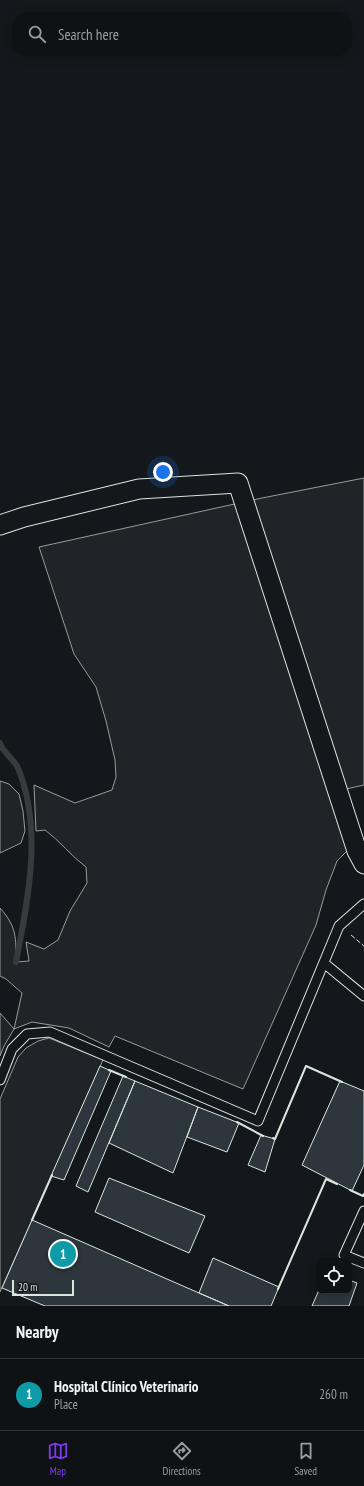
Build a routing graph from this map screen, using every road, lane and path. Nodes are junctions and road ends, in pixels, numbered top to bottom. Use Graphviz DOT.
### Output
graph roads {
  1 [pos="0,525"];
  2 [pos="364,864"];
  3 [pos="364,904"];
  4 [pos="324,963"];
  5 [pos="364,996"];
  6 [pos="0,1080"];
  7 [pos="364,1211"];
  8 [pos="364,1263"];
  1 -- 2 [label="street"];
  3 -- 4 [label="lane"];
  4 -- 5 [label="lane"];
  4 -- 6 [label="lane"];
  7 -- 8 [label="lane"];
}
